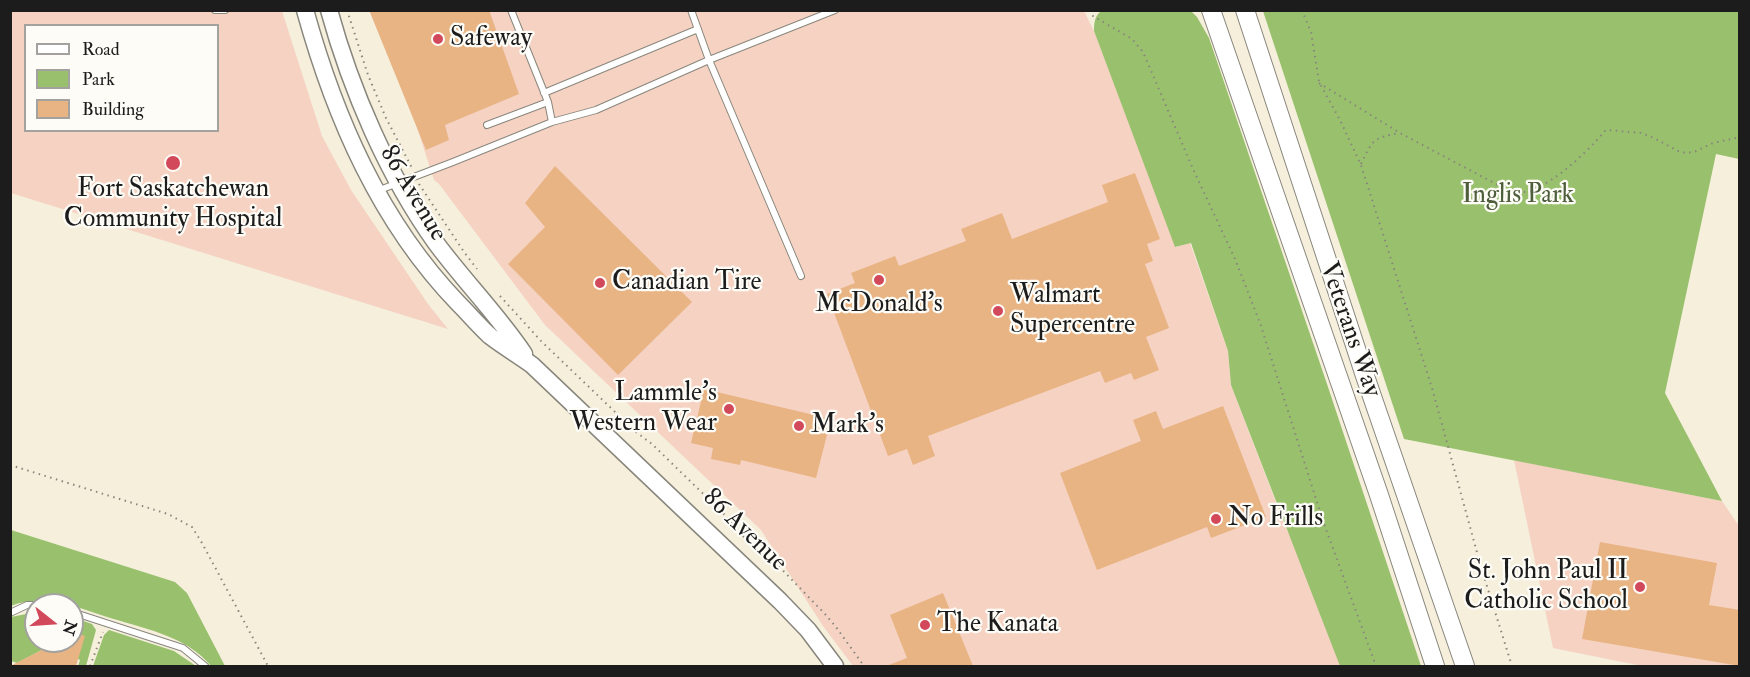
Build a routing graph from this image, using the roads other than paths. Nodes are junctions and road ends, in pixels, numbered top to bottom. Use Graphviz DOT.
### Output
graph roads {
  1 [pos="215,10"];
  2 [pos="225,10"];
  3 [pos="305,10"];
  4 [pos="329,10"];
  5 [pos="511,10"];
  6 [pos="691,10"];
  7 [pos="835,10"];
  8 [pos="1211,10"];
  9 [pos="1245,10"];
  10 [pos="698,29"];
  11 [pos="709,60"];
  12 [pos="544,93"];
  13 [pos="548,102"];
  14 [pos="552,122"];
  15 [pos="487,125"];
  16 [pos="398,182"];
  17 [pos="376,191"];
  18 [pos="801,276"];
  19 [pos="531,365"];
  20 [pos="24,606"];
  21 [pos="10,613"];
  22 [pos="84,616"];
  23 [pos="205,666"];
  24 [pos="835,666"];
  25 [pos="1435,666"];
  26 [pos="1465,666"];
  1 -- 2 [label="lane"];
  3 -- 17 [label="street, 86 Avenue"];
  4 -- 16 [label="street, 86 Avenue"];
  5 -- 12 [label="lane"];
  6 -- 10 [label="lane"];
  7 -- 11 [label="lane"];
  8 -- 25 [label="main road, Veterans Way"];
  9 -- 26 [label="main road, Veterans Way"];
  10 -- 11 [label="lane"];
  10 -- 12 [label="lane"];
  11 -- 14 [label="lane"];
  11 -- 18 [label="lane"];
  12 -- 13 [label="lane"];
  13 -- 14 [label="lane"];
  13 -- 15 [label="lane"];
  14 -- 16 [label="lane"];
  16 -- 17 [label="lane"];
  16 -- 19 [label="street, 86 Avenue"];
  17 -- 19 [label="street, 86 Avenue"];
  19 -- 24 [label="street, 86 Avenue"];
  20 -- 21 [label="lane"];
  22 -- 23 [label="lane"];
}
